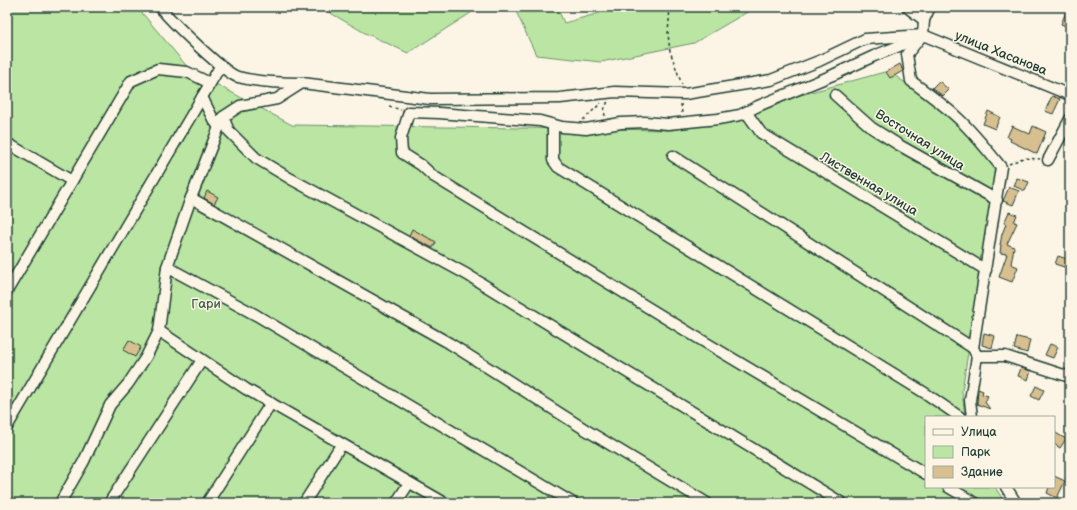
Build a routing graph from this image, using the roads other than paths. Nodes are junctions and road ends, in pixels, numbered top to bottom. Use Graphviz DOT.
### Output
graph roads {
  1 [pos="160,7"];
  2 [pos="907,7"];
  3 [pos="930,7"];
  4 [pos="924,20"];
  5 [pos="923,35"];
  6 [pos="221,65"];
  7 [pos="210,83"];
  8 [pos="302,83"];
  9 [pos="835,95"];
  10 [pos="1070,96"];
  11 [pos="202,97"];
  12 [pos="746,112"];
  13 [pos="223,117"];
  14 [pos="1070,119"];
  15 [pos="219,127"];
  16 [pos="553,127"];
  17 [pos="7,144"];
  18 [pos="673,156"];
  19 [pos="1048,160"];
  20 [pos="72,181"];
  21 [pos="191,198"];
  22 [pos="997,200"];
  23 [pos="167,267"];
  24 [pos="986,270"];
  25 [pos="7,291"];
  26 [pos="159,331"];
  27 [pos="975,352"];
  28 [pos="202,360"];
  29 [pos="1070,377"];
  30 [pos="270,403"];
  31 [pos="959,416"];
  32 [pos="972,416"];
  33 [pos="7,427"];
  34 [pos="341,445"];
  35 [pos="925,473"];
  36 [pos="409,483"];
  37 [pos="950,488"];
  38 [pos="1007,488"];
  39 [pos="60,503"];
  40 [pos="109,503"];
  41 [pos="207,503"];
  42 [pos="304,503"];
  43 [pos="396,503"];
  44 [pos="445,503"];
  45 [pos="573,503"];
  46 [pos="707,503"];
  47 [pos="842,503"];
  48 [pos="975,503"];
  49 [pos="1016,503"];
  1 -- 6 [label="street"];
  2 -- 4 [label="street"];
  3 -- 4 [label="street"];
  4 -- 5 [label="street"];
  5 -- 8 [label="street"];
  5 -- 10 [label="street, улица Хасанова"];
  5 -- 12 [label="street"];
  5 -- 22 [label="street"];
  6 -- 7 [label="street"];
  6 -- 8 [label="street"];
  7 -- 11 [label="street"];
  7 -- 20 [label="street"];
  8 -- 13 [label="street"];
  9 -- 22 [label="street, Восточная улица"];
  11 -- 15 [label="street"];
  11 -- 33 [label="street"];
  12 -- 24 [label="street, Лиственная улица"];
  12 -- 35 [label="street"];
  13 -- 15 [label="street"];
  13 -- 47 [label="street"];
  14 -- 19 [label="street"];
  15 -- 21 [label="street"];
  16 -- 31 [label="street"];
  17 -- 20 [label="street"];
  18 -- 27 [label="street"];
  20 -- 25 [label="street"];
  21 -- 23 [label="street"];
  21 -- 46 [label="street"];
  22 -- 24 [label="street"];
  23 -- 26 [label="street"];
  23 -- 45 [label="street"];
  24 -- 27 [label="street"];
  26 -- 28 [label="street"];
  26 -- 39 [label="street"];
  27 -- 29 [label="street"];
  27 -- 32 [label="street"];
  28 -- 30 [label="street"];
  28 -- 40 [label="street"];
  30 -- 34 [label="street"];
  30 -- 41 [label="street"];
  34 -- 36 [label="street"];
  34 -- 42 [label="street"];
  36 -- 43 [label="street"];
  36 -- 44 [label="street"];
  37 -- 48 [label="street"];
  38 -- 49 [label="street"];
}
